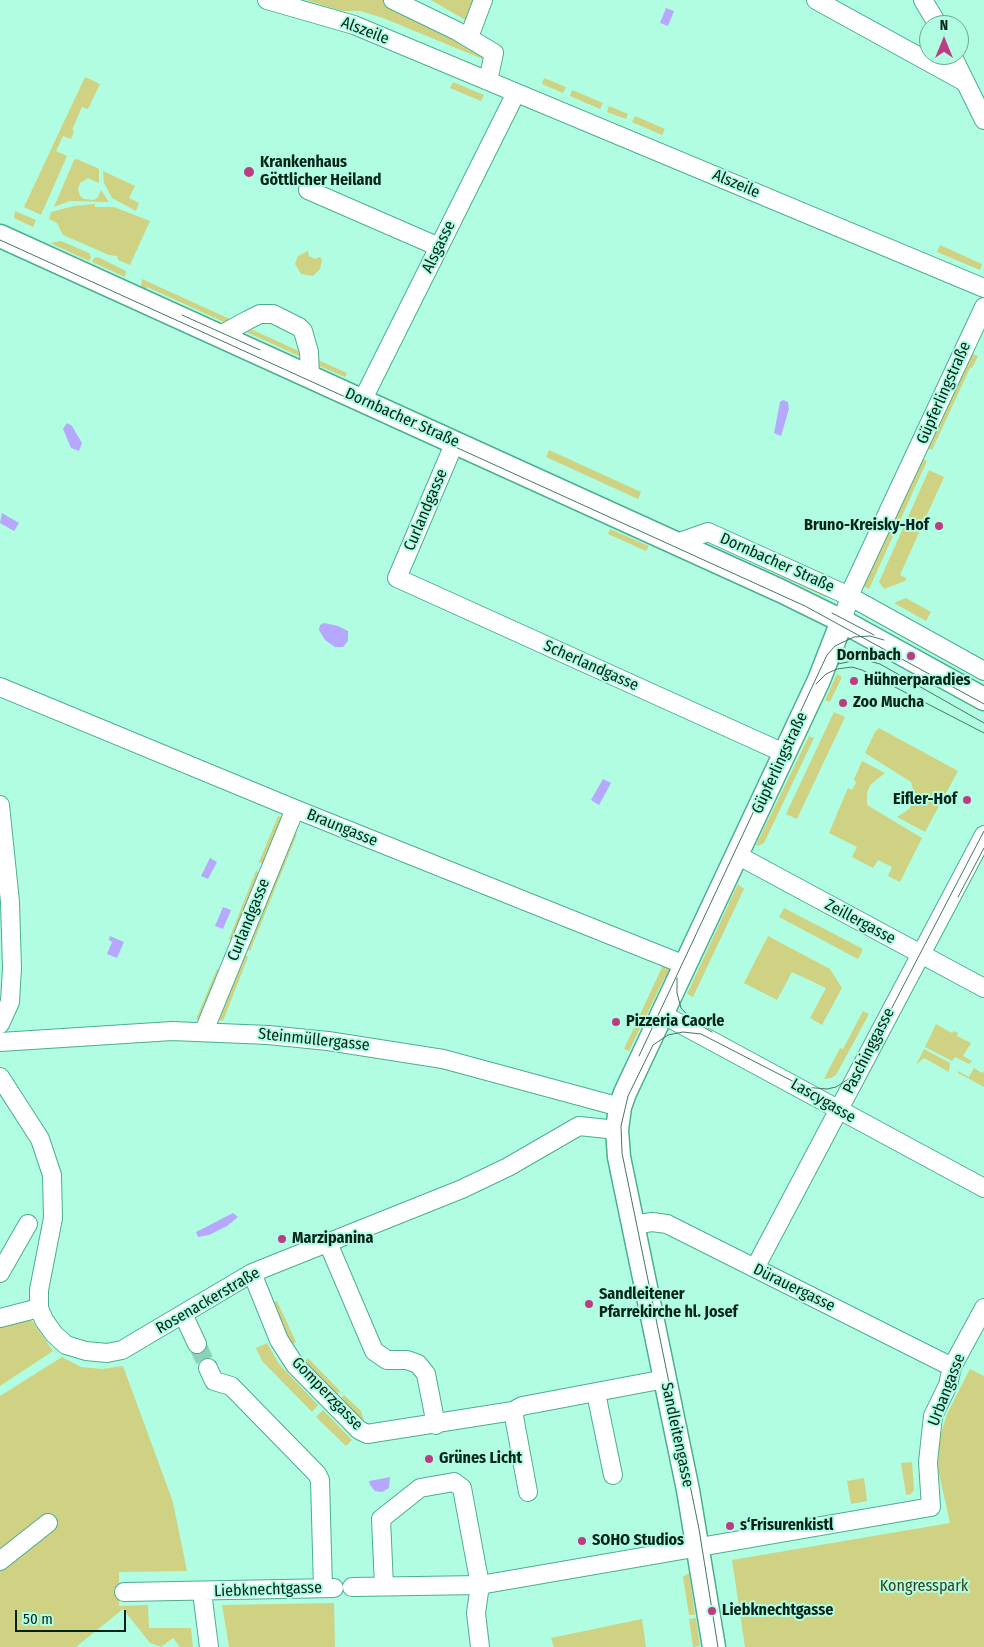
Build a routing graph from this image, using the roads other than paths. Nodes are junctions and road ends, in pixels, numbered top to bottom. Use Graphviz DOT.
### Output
graph roads {
  1 [pos="267,0"];
  2 [pos="393,0"];
  3 [pos="483,0"];
  4 [pos="816,0"];
  5 [pos="468,37"];
  6 [pos="957,65"];
  7 [pos="488,81"];
  8 [pos="965,82"];
  9 [pos="516,93"];
  10 [pos="978,95"];
  11 [pos="984,120"];
  12 [pos="308,190"];
  13 [pos="0,225"];
  14 [pos="0,236"];
  15 [pos="439,248"];
  16 [pos="984,288"];
  17 [pos="127,294"];
  18 [pos="984,308"];
  19 [pos="228,340"];
  20 [pos="310,377"];
  21 [pos="362,401"];
  22 [pos="455,442"];
  23 [pos="676,544"];
  24 [pos="397,578"];
  25 [pos="849,596"];
  26 [pos="842,621"];
  27 [pos="984,671"];
  28 [pos="0,688"];
  29 [pos="984,699"];
  30 [pos="784,754"];
  31 [pos="0,805"];
  32 [pos="295,809"];
  33 [pos="984,835"];
  34 [pos="737,855"];
  35 [pos="920,954"];
  36 [pos="685,965"];
  37 [pos="984,988"];
  38 [pos="662,1014"];
  39 [pos="0,1024"];
  40 [pos="204,1031"];
  41 [pos="0,1042"];
  42 [pos="0,1077"];
  43 [pos="580,1095"];
  44 [pos="620,1107"];
  45 [pos="838,1111"];
  46 [pos="579,1126"];
  47 [pos="617,1130"];
  48 [pos="984,1188"];
  49 [pos="28,1224"];
  50 [pos="632,1225"];
  51 [pos="328,1243"];
  52 [pos="755,1268"];
  53 [pos="0,1273"];
  54 [pos="252,1273"];
  55 [pos="39,1308"];
  56 [pos="984,1308"];
  57 [pos="183,1314"];
  58 [pos="0,1318"];
  59 [pos="197,1344"];
  60 [pos="952,1367"];
  61 [pos="208,1368"];
  62 [pos="665,1379"];
  63 [pos="596,1393"];
  64 [pos="513,1411"];
  65 [pos="436,1425"];
  66 [pos="613,1476"];
  67 [pos="528,1492"];
  68 [pos="48,1522"];
  69 [pos="699,1549"];
  70 [pos="0,1561"];
  71 [pos="480,1585"];
  72 [pos="384,1586"];
  73 [pos="336,1588"];
  74 [pos="124,1592"];
  75 [pos="202,1592"];
  76 [pos="209,1647"];
  77 [pos="480,1647"];
  78 [pos="714,1647"];
  1 -- 7 [label="street, Alszeile"];
  2 -- 5 [label="street"];
  3 -- 5 [label="street"];
  4 -- 8 [label="street"];
  5 -- 7 [label="street"];
  6 -- 8 [label="street"];
  7 -- 9 [label="street, Alszeile"];
  8 -- 10 [label="street"];
  9 -- 15 [label="street, Alsgasse"];
  9 -- 16 [label="street, Alszeile"];
  10 -- 11 [label="street"];
  12 -- 15 [label="street"];
  13 -- 17 [label="main road, Dornbacher Straße"];
  14 -- 17 [label="main road, Dornbacher Straße"];
  15 -- 21 [label="street, Alsgasse"];
  17 -- 19 [label="main road, Dornbacher Straße"];
  18 -- 25 [label="street, Güpferlingstraße"];
  19 -- 20 [label="main road, Dornbacher Straße"];
  19 -- 20 [label="street"];
  20 -- 21 [label="main road, Dornbacher Straße"];
  21 -- 22 [label="main road, Dornbacher Straße"];
  22 -- 23 [label="main road, Dornbacher Straße"];
  22 -- 24 [label="street, Curlandgasse"];
  23 -- 25 [label="street, Dornbacher Straße"];
  23 -- 26 [label="main road, Dornbacher Straße"];
  24 -- 30 [label="street, Scherlandgasse"];
  25 -- 26 [label="street, Güpferlingstraße"];
  25 -- 27 [label="street, Dornbacher Straße"];
  26 -- 29 [label="main road, Dornbacher Straße"];
  26 -- 30 [label="main road, Güpferlingstraße"];
  28 -- 32 [label="street, Braungasse"];
  30 -- 34 [label="main road, Güpferlingstraße"];
  31 -- 39 [label="street"];
  32 -- 36 [label="street, Braungasse"];
  32 -- 40 [label="street, Curlandgasse"];
  33 -- 35 [label="street, Paschinggasse"];
  34 -- 35 [label="street, Zeillergasse"];
  34 -- 36 [label="main road, Güpferlingstraße"];
  35 -- 37 [label="street, Zeillergasse"];
  35 -- 45 [label="street, Paschinggasse"];
  36 -- 38 [label="main road, Güpferlingstraße"];
  38 -- 44 [label="main road, Güpferlingstraße"];
  38 -- 45 [label="street, Lascygasse"];
  40 -- 41 [label="street, Steinmüllergasse"];
  40 -- 43 [label="street, Steinmüllergasse"];
  42 -- 55 [label="street"];
  43 -- 44 [label="street, Steinmüllergasse"];
  43 -- 46 [label="street"];
  44 -- 47 [label="main road, Güpferlingstraße"];
  45 -- 48 [label="street, Lascygasse"];
  45 -- 52 [label="street, Paschinggasse"];
  46 -- 47 [label="street"];
  46 -- 51 [label="street, Rosenackerstraße"];
  47 -- 50 [label="main road, Güpferlingstraße"];
  49 -- 53 [label="street"];
  50 -- 52 [label="street, Dürauergasse"];
  50 -- 62 [label="main road, Sandleitengasse"];
  51 -- 54 [label="street, Rosenackerstraße"];
  51 -- 65 [label="street"];
  52 -- 60 [label="street, Dürauergasse"];
  54 -- 57 [label="street, Rosenackerstraße"];
  54 -- 65 [label="street, Gomperzgasse"];
  55 -- 57 [label="street, Rosenackerstraße"];
  55 -- 58 [label="street"];
  56 -- 60 [label="street, Urbangasse"];
  57 -- 59 [label="street"];
  60 -- 69 [label="street, Urbangasse"];
  61 -- 73 [label="street"];
  62 -- 63 [label="street, Gomperzgasse"];
  62 -- 69 [label="main road, Sandleitengasse"];
  63 -- 64 [label="street, Gomperzgasse"];
  63 -- 66 [label="street"];
  64 -- 65 [label="street, Gomperzgasse"];
  64 -- 67 [label="street"];
  68 -- 70 [label="street"];
  69 -- 71 [label="street"];
  69 -- 78 [label="main road, Sandleitengasse"];
  71 -- 72 [label="street, Liebknechtgasse"];
  71 -- 72 [label="street"];
  71 -- 77 [label="street"];
  72 -- 73 [label="street, Liebknechtgasse"];
  73 -- 75 [label="street, Liebknechtgasse"];
  74 -- 75 [label="street, Liebknechtgasse"];
  75 -- 76 [label="street, Liebknechtgasse"];
}
